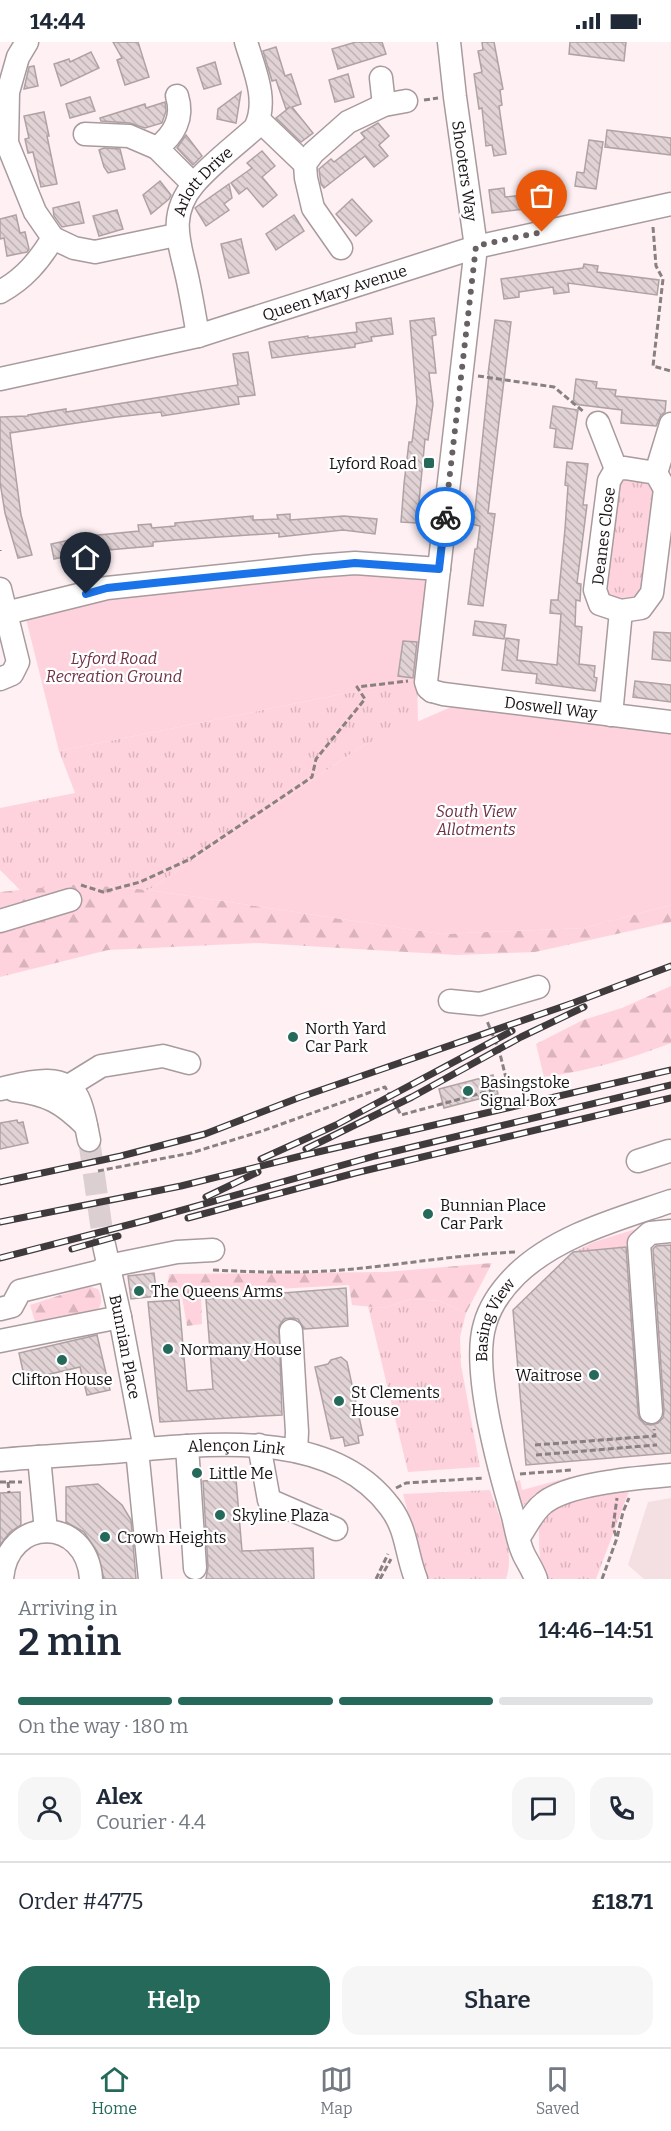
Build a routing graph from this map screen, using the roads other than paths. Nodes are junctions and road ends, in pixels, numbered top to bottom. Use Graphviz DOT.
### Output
graph roads {
  1 [pos="27,42"];
  2 [pos="246,42"];
  3 [pos="449,42"];
  4 [pos="381,78"];
  5 [pos="177,96"];
  6 [pos="259,120"];
  7 [pos="85,134"];
  8 [pos="4,144"];
  9 [pos="157,148"];
  10 [pos="305,164"];
  11 [pos="194,184"];
  12 [pos="661,206"];
  13 [pos="176,235"];
  14 [pos="53,238"];
  15 [pos="328,242"];
  16 [pos="476,246"];
  17 [pos="13,293"];
  18 [pos="198,336"];
  19 [pos="0,379"];
  20 [pos="598,423"];
  21 [pos="671,424"];
  22 [pos="616,469"];
  23 [pos="656,473"];
  24 [pos="439,569"];
  25 [pos="0,589"];
  26 [pos="621,611"];
  27 [pos="6,613"];
  28 [pos="0,679"];
  29 [pos="427,691"];
  30 [pos="611,715"];
  31 [pos="671,722"];
  32 [pos="70,900"];
  33 [pos="0,921"];
  34 [pos="538,987"];
  35 [pos="450,1001"];
  36 [pos="189,1063"];
  37 [pos="67,1087"];
  38 [pos="1,1089"];
  39 [pos="669,1151"];
  40 [pos="638,1161"];
  41 [pos="671,1201"];
  42 [pos="671,1231"];
  43 [pos="106,1256"];
  44 [pos="209,1260"];
  45 [pos="0,1309"];
  46 [pos="120,1317"];
  47 [pos="291,1332"];
  48 [pos="0,1341"];
  49 [pos="651,1412"];
  50 [pos="259,1445"];
  51 [pos="187,1446"];
  52 [pos="141,1449"];
  53 [pos="296,1451"];
  54 [pos="39,1457"];
  55 [pos="0,1460"];
  56 [pos="671,1475"];
  57 [pos="336,1529"];
  58 [pos="46,1531"];
  59 [pos="521,1545"];
  60 [pos="195,1568"];
  61 [pos="406,1571"];
  62 [pos="2,1579"];
  63 [pos="91,1579"];
  64 [pos="150,1579"];
  65 [pos="515,1579"];
  66 [pos="536,1579"];
  1 -- 8 [label="street"];
  2 -- 6 [label="street"];
  3 -- 16 [label="street, Shooters Way"];
  4 -- 10 [label="street"];
  5 -- 9 [label="street"];
  6 -- 10 [label="street"];
  6 -- 11 [label="street, Arlott Drive"];
  7 -- 9 [label="street"];
  8 -- 14 [label="street"];
  9 -- 11 [label="street"];
  10 -- 15 [label="street"];
  11 -- 13 [label="street, Arlott Drive"];
  12 -- 16 [label="street, Queen Mary Avenue"];
  13 -- 14 [label="street"];
  13 -- 18 [label="street, Arlott Drive"];
  14 -- 17 [label="street"];
  16 -- 18 [label="street, Queen Mary Avenue"];
  16 -- 24 [label="street, Shooters Way"];
  18 -- 19 [label="street, Queen Mary Avenue"];
  20 -- 22 [label="street"];
  21 -- 23 [label="street"];
  22 -- 23 [label="street, Deanes Close"];
  22 -- 26 [label="street, Deanes Close"];
  23 -- 26 [label="street"];
  24 -- 27 [label="street"];
  24 -- 29 [label="street, Shooters Way"];
  25 -- 27 [label="street"];
  26 -- 30 [label="street"];
  27 -- 28 [label="street"];
  29 -- 30 [label="street, Doswell Way"];
  30 -- 31 [label="street, Doswell Way"];
  32 -- 33 [label="street"];
  34 -- 35 [label="street"];
  36 -- 37 [label="street"];
  37 -- 38 [label="street"];
  37 -- 38 [label="street"];
  39 -- 40 [label="street"];
  41 -- 59 [label="street, Basing View"];
  42 -- 49 [label="street"];
  43 -- 44 [label="street"];
  43 -- 45 [label="street"];
  43 -- 46 [label="street, Bunnian Place"];
  46 -- 48 [label="street"];
  46 -- 52 [label="street, Bunnian Place"];
  47 -- 53 [label="street"];
  50 -- 51 [label="street, Alençon Link"];
  50 -- 53 [label="street, Alençon Link"];
  50 -- 57 [label="street"];
  51 -- 52 [label="street, Alençon Link"];
  51 -- 60 [label="street"];
  52 -- 54 [label="street, Alençon Link"];
  52 -- 64 [label="street, Bunnian Place"];
  53 -- 61 [label="street, Alençon Link"];
  54 -- 55 [label="street, Alençon Link"];
  54 -- 58 [label="street"];
  56 -- 59 [label="street"];
  58 -- 62 [label="street"];
  58 -- 63 [label="street"];
  59 -- 65 [label="street"];
  59 -- 66 [label="street, Basing View"];
}
